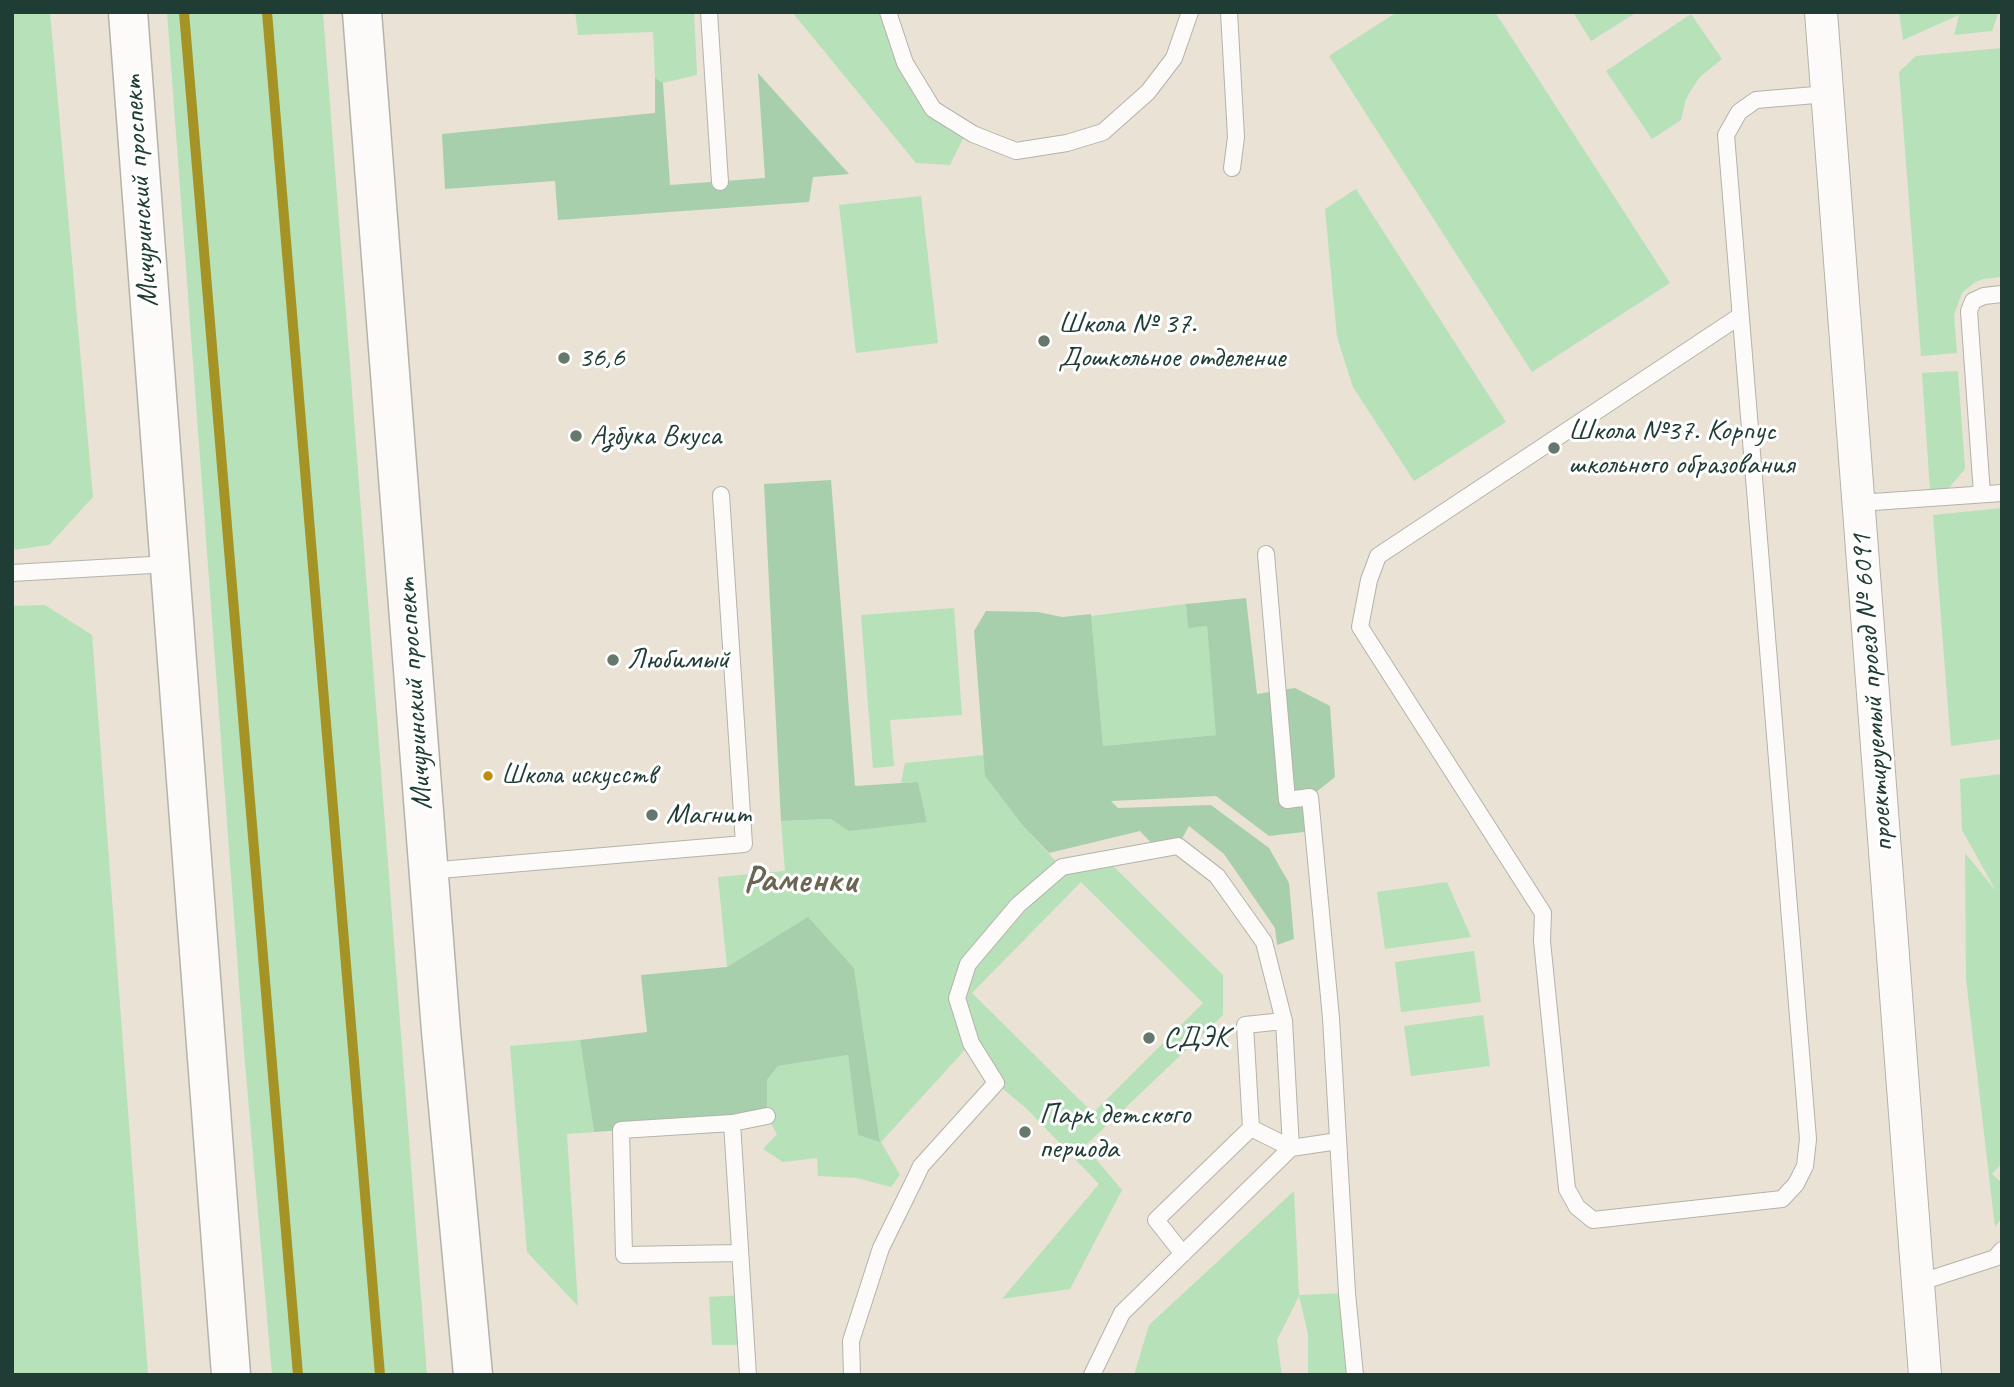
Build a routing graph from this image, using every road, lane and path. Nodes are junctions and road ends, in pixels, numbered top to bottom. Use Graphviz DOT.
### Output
graph roads {
  1 [pos="128,12"];
  2 [pos="362,12"];
  3 [pos="709,12"];
  4 [pos="888,12"];
  5 [pos="1229,12"];
  6 [pos="1821,12"];
  7 [pos="1194,14"];
  8 [pos="1827,94"];
  9 [pos="1232,168"];
  10 [pos="720,182"];
  11 [pos="2002,294"];
  12 [pos="1740,316"];
  13 [pos="2002,493"];
  14 [pos="1982,494"];
  15 [pos="721,495"];
  16 [pos="1859,503"];
  17 [pos="1266,554"];
  18 [pos="169,564"];
  19 [pos="12,573"];
  20 [pos="428,870"];
  21 [pos="1284,1021"];
  22 [pos="767,1116"];
  23 [pos="732,1123"];
  24 [pos="1251,1128"];
  25 [pos="1338,1141"];
  26 [pos="1291,1148"];
  27 [pos="2002,1250"];
  28 [pos="740,1253"];
  29 [pos="1183,1254"];
  30 [pos="1918,1283"];
  31 [pos="231,1375"];
  32 [pos="473,1375"];
  33 [pos="748,1375"];
  34 [pos="852,1375"];
  35 [pos="1092,1375"];
  36 [pos="1355,1375"];
  37 [pos="1925,1375"];
  1 -- 18 [label="main road, Мичуринский проспект"];
  2 -- 20 [label="main road, Мичуринский проспект"];
  3 -- 10 [label="lane"];
  4 -- 7 [label="lane"];
  5 -- 9 [label="lane"];
  6 -- 8 [label="street, проектируемый проезд № 6091"];
  8 -- 12 [label="lane"];
  8 -- 16 [label="street, проектируемый проезд № 6091"];
  11 -- 14 [label="lane"];
  12 -- 12 [label="lane"];
  13 -- 14 [label="lane"];
  14 -- 16 [label="lane"];
  15 -- 20 [label="lane"];
  16 -- 30 [label="street, проектируемый проезд № 6091"];
  17 -- 25 [label="lane"];
  18 -- 19 [label="lane"];
  18 -- 31 [label="main road, Мичуринский проспект"];
  20 -- 32 [label="main road, Мичуринский проспект"];
  21 -- 24 [label="lane"];
  21 -- 26 [label="lane"];
  21 -- 34 [label="lane"];
  22 -- 23 [label="lane"];
  23 -- 28 [label="lane"];
  23 -- 28 [label="lane"];
  24 -- 26 [label="lane"];
  24 -- 29 [label="lane"];
  25 -- 26 [label="lane"];
  25 -- 36 [label="lane"];
  26 -- 29 [label="lane"];
  27 -- 30 [label="lane"];
  28 -- 33 [label="lane"];
  29 -- 35 [label="lane"];
  30 -- 37 [label="street, проектируемый проезд № 6091"];
}
